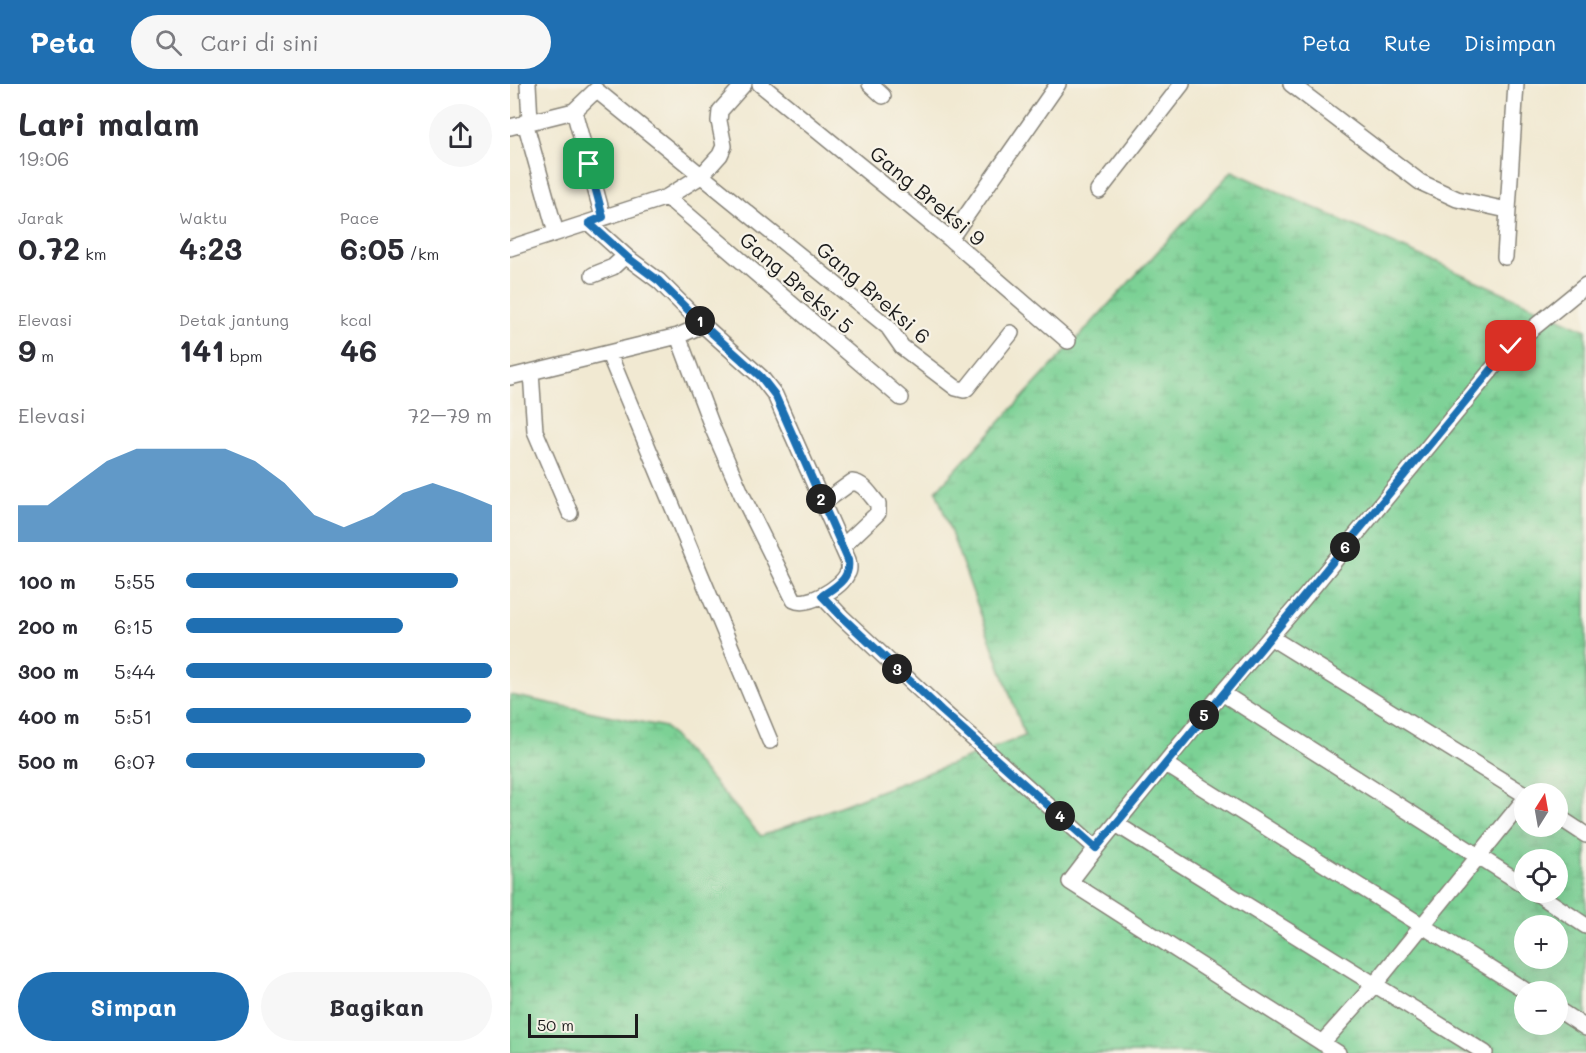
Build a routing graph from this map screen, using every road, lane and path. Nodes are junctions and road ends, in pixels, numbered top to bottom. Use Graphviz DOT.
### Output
graph roads {
  1 [pos="528,84"];
  2 [pos="744,84"];
  3 [pos="760,84"];
  4 [pos="870,84"];
  5 [pos="1058,84"];
  6 [pos="1182,84"];
  7 [pos="1292,84"];
  8 [pos="1516,84"];
  9 [pos="596,87"];
  10 [pos="883,96"];
  11 [pos="574,111"];
  12 [pos="528,122"];
  13 [pos="510,127"];
  14 [pos="701,176"];
  15 [pos="1099,191"];
  16 [pos="667,197"];
  17 [pos="1507,210"];
  18 [pos="596,220"];
  19 [pos="556,233"];
  20 [pos="950,239"];
  21 [pos="510,247"];
  22 [pos="625,256"];
  23 [pos="1505,257"];
  24 [pos="593,275"];
  25 [pos="1586,285"];
  26 [pos="703,325"];
  27 [pos="1011,333"];
  28 [pos="678,336"];
  29 [pos="1068,341"];
  30 [pos="609,354"];
  31 [pos="531,372"];
  32 [pos="510,377"];
  33 [pos="901,398"];
  34 [pos="823,503"];
  35 [pos="570,513"];
  36 [pos="842,547"];
  37 [pos="822,596"];
  38 [pos="1270,637"];
  39 [pos="1222,693"];
  40 [pos="770,741"];
  41 [pos="1165,764"];
  42 [pos="1514,788"];
  43 [pos="1514,813"];
  44 [pos="1568,823"];
  45 [pos="1116,824"];
  46 [pos="1586,835"];
  47 [pos="1096,848"];
  48 [pos="1480,856"];
  49 [pos="1514,878"];
  50 [pos="1552,903"];
  51 [pos="1423,925"];
  52 [pos="1586,926"];
  53 [pos="1514,983"];
  54 [pos="1376,984"];
  55 [pos="1568,1017"];
  56 [pos="1586,1028"];
  57 [pos="1322,1043"];
  58 [pos="1338,1053"];
  59 [pos="1485,1053"];
  1 -- 12 [label="street"];
  2 -- 14 [label="street"];
  3 -- 20 [label="street, Gang Breksi 9"];
  4 -- 10 [label="street"];
  5 -- 20 [label="street"];
  6 -- 15 [label="street"];
  7 -- 17 [label="street"];
  8 -- 17 [label="street"];
  9 -- 11 [label="street"];
  9 -- 14 [label="street"];
  11 -- 12 [label="street"];
  11 -- 18 [label="street"];
  12 -- 13 [label="street"];
  12 -- 19 [label="street"];
  14 -- 16 [label="street"];
  14 -- 27 [label="street, Gang Breksi 6"];
  16 -- 18 [label="street"];
  16 -- 33 [label="street, Gang Breksi 5"];
  17 -- 23 [label="street"];
  18 -- 19 [label="street"];
  18 -- 22 [label="street"];
  19 -- 21 [label="street"];
  20 -- 29 [label="street, Gang Breksi 9"];
  22 -- 24 [label="street"];
  22 -- 26 [label="street"];
  25 -- 38 [label="street"];
  26 -- 28 [label="street"];
  26 -- 34 [label="street"];
  28 -- 30 [label="street"];
  28 -- 37 [label="street"];
  30 -- 31 [label="street"];
  30 -- 40 [label="street"];
  31 -- 32 [label="street"];
  31 -- 35 [label="street"];
  34 -- 36 [label="street"];
  34 -- 36 [label="street"];
  36 -- 37 [label="street"];
  37 -- 47 [label="street"];
  38 -- 39 [label="street"];
  38 -- 42 [label="street"];
  39 -- 41 [label="street"];
  39 -- 48 [label="street"];
  41 -- 45 [label="street"];
  41 -- 51 [label="street"];
  43 -- 48 [label="street"];
  44 -- 46 [label="street"];
  45 -- 47 [label="street"];
  45 -- 54 [label="street"];
  47 -- 57 [label="street"];
  48 -- 49 [label="street"];
  48 -- 51 [label="street"];
  50 -- 52 [label="street"];
  51 -- 53 [label="street"];
  51 -- 54 [label="street"];
  54 -- 57 [label="street"];
  54 -- 59 [label="street"];
  55 -- 56 [label="street"];
  57 -- 58 [label="street"];
}
